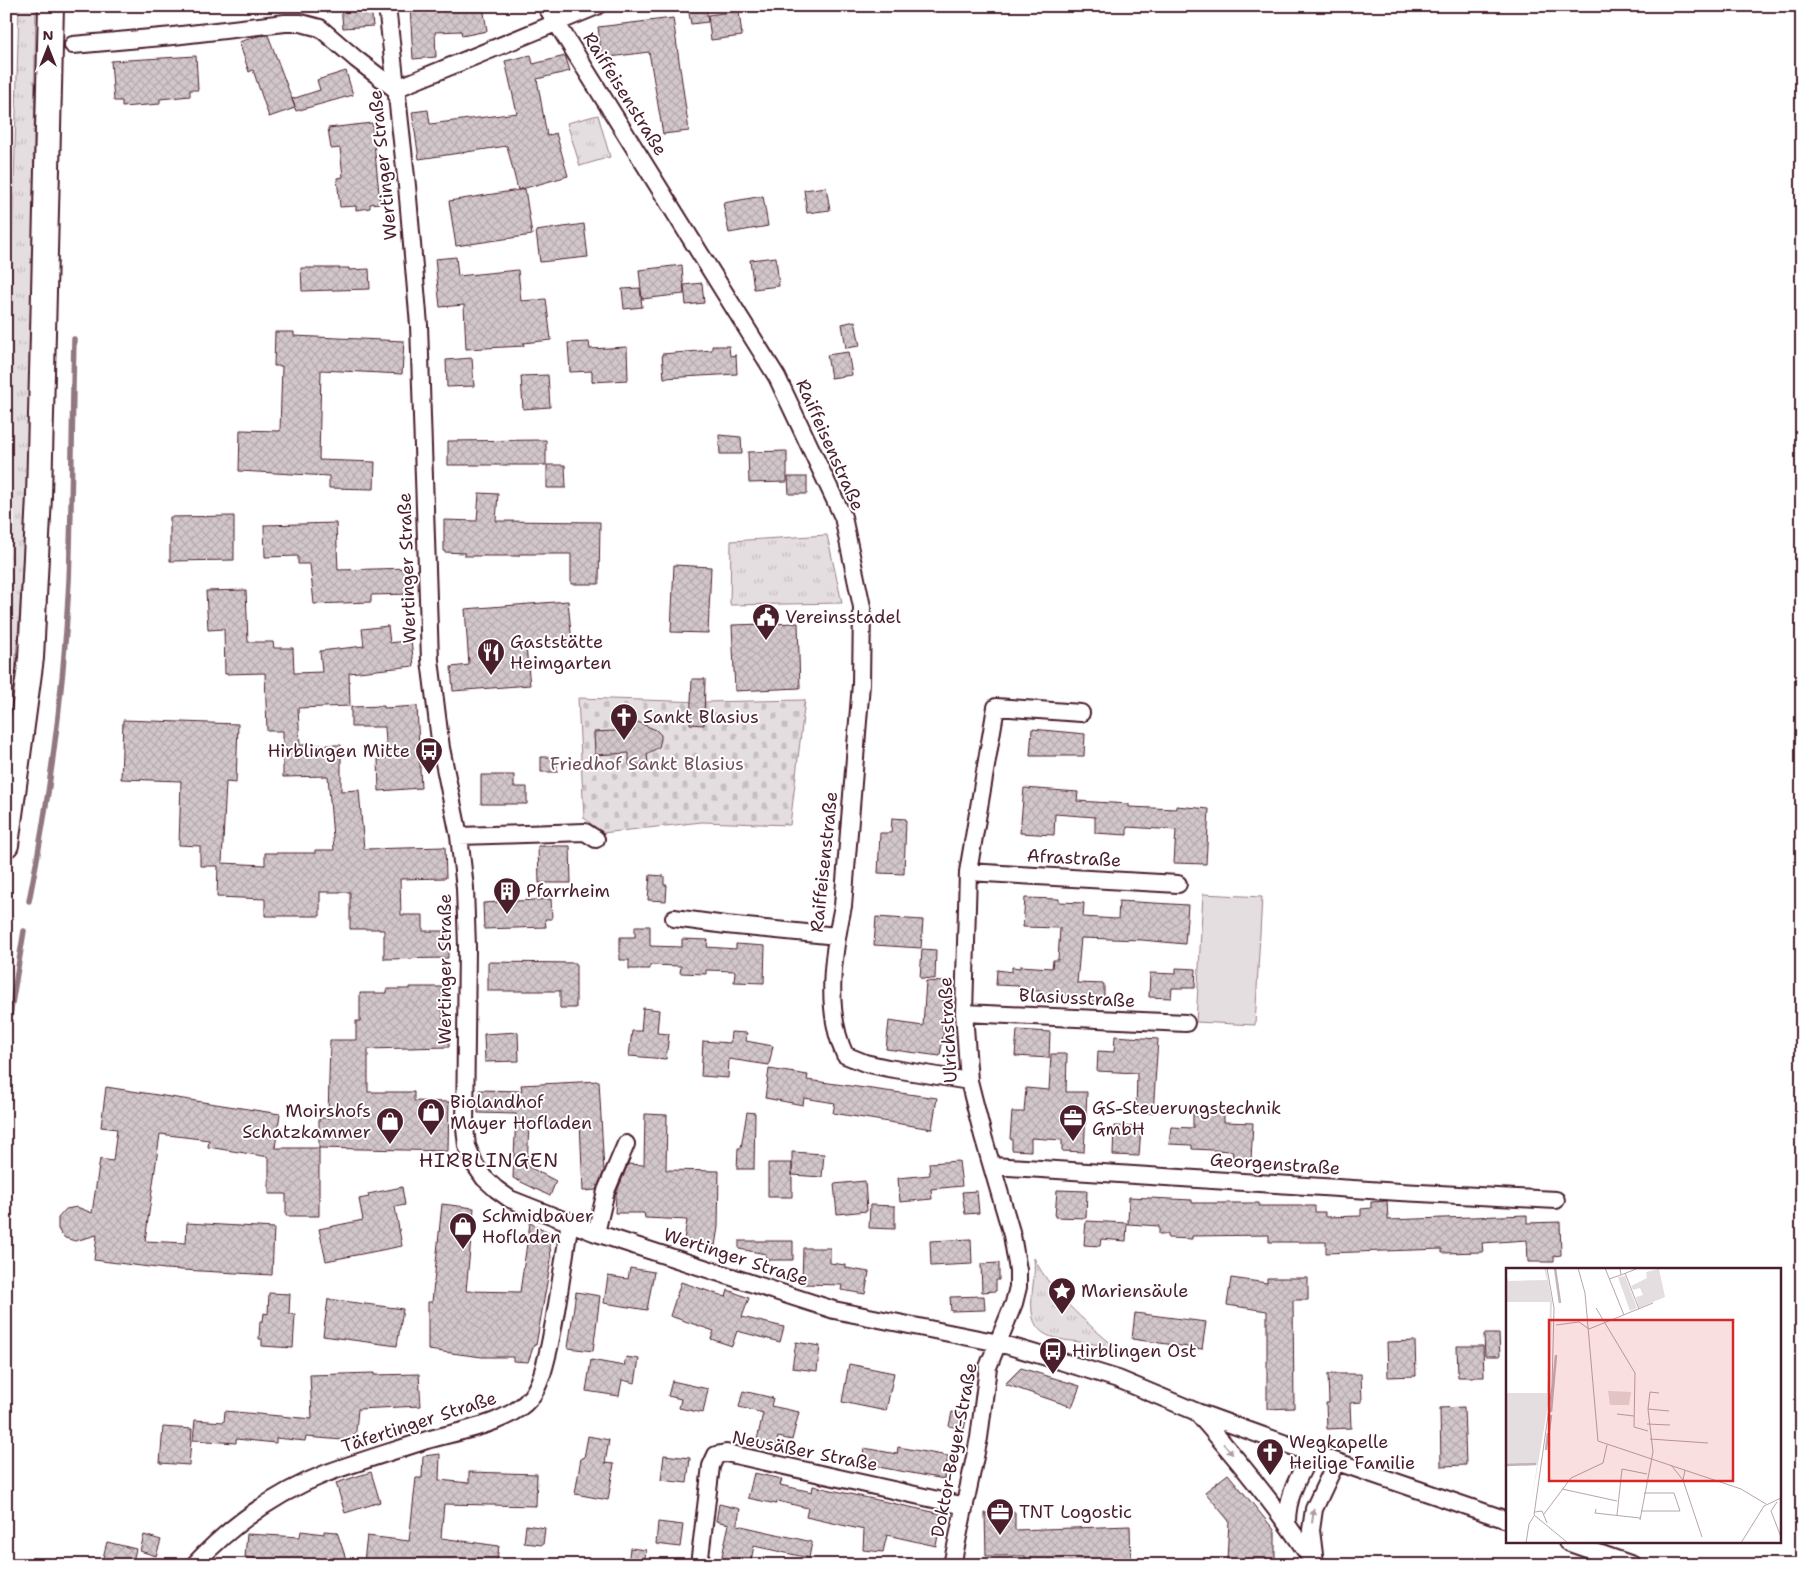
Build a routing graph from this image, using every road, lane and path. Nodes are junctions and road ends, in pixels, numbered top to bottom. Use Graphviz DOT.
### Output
graph roads {
  1 [pos="51,6"];
  2 [pos="387,6"];
  3 [pos="546,6"];
  4 [pos="597,6"];
  5 [pos="556,23"];
  6 [pos="73,45"];
  7 [pos="395,89"];
  8 [pos="1081,713"];
  9 [pos="459,836"];
  10 [pos="596,839"];
  11 [pos="6,845"];
  12 [pos="968,872"];
  13 [pos="1178,884"];
  14 [pos="674,918"];
  15 [pos="837,936"];
  16 [pos="964,1013"];
  17 [pos="1186,1023"];
  18 [pos="970,1081"];
  19 [pos="626,1144"];
  20 [pos="993,1166"];
  21 [pos="1556,1200"];
  22 [pos="570,1221"];
  23 [pos="596,1233"];
  24 [pos="998,1343"];
  25 [pos="1196,1412"];
  26 [pos="1311,1453"];
  27 [pos="1336,1462"];
  28 [pos="965,1506"];
  29 [pos="1506,1520"];
  30 [pos="1287,1522"];
  31 [pos="1573,1544"];
  32 [pos="194,1565"];
  33 [pos="699,1565"];
  34 [pos="952,1565"];
  35 [pos="1315,1565"];
  36 [pos="1633,1565"];
  1 -- 11 [label="main road"];
  2 -- 7 [label="street, Wertinger Straße"];
  3 -- 5 [label="street, Raiffeisenstraße"];
  4 -- 5 [label="street"];
  5 -- 7 [label="street"];
  5 -- 15 [label="street, Raiffeisenstraße"];
  6 -- 7 [label="street"];
  7 -- 9 [label="street, Wertinger Straße"];
  8 -- 12 [label="street, Ulrichstraße"];
  9 -- 10 [label="street"];
  9 -- 22 [label="street, Wertinger Straße"];
  12 -- 13 [label="street, Afrastraße"];
  12 -- 16 [label="street, Ulrichstraße"];
  14 -- 15 [label="street"];
  15 -- 18 [label="street, Raiffeisenstraße"];
  16 -- 17 [label="street, Blasiusstraße"];
  16 -- 18 [label="street, Ulrichstraße"];
  18 -- 20 [label="street, Ulrichstraße"];
  19 -- 23 [label="street"];
  20 -- 21 [label="street, Georgenstraße"];
  20 -- 24 [label="street, Ulrichstraße"];
  22 -- 23 [label="street, Wertinger Straße"];
  22 -- 32 [label="street, Täfertinger Straße"];
  23 -- 24 [label="street, Wertinger Straße"];
  24 -- 25 [label="street, Wertinger Straße"];
  24 -- 28 [label="street, Doktor-Beyer-Straße"];
  25 -- 26 [label="street, Wertinger Straße"];
  25 -- 30 [label="street, Wertinger Straße, one-way"];
  26 -- 27 [label="street, Wertinger Straße"];
  26 -- 30 [label="street"];
  27 -- 29 [label="street, Wertinger Straße"];
  35 -- 27 [label="street, one-way"];
  28 -- 33 [label="street, Neusäßer Straße"];
  28 -- 34 [label="street, Doktor-Beyer-Straße"];
  30 -- 35 [label="street, Wertinger Straße"];
  31 -- 36 [label="street"];
}
